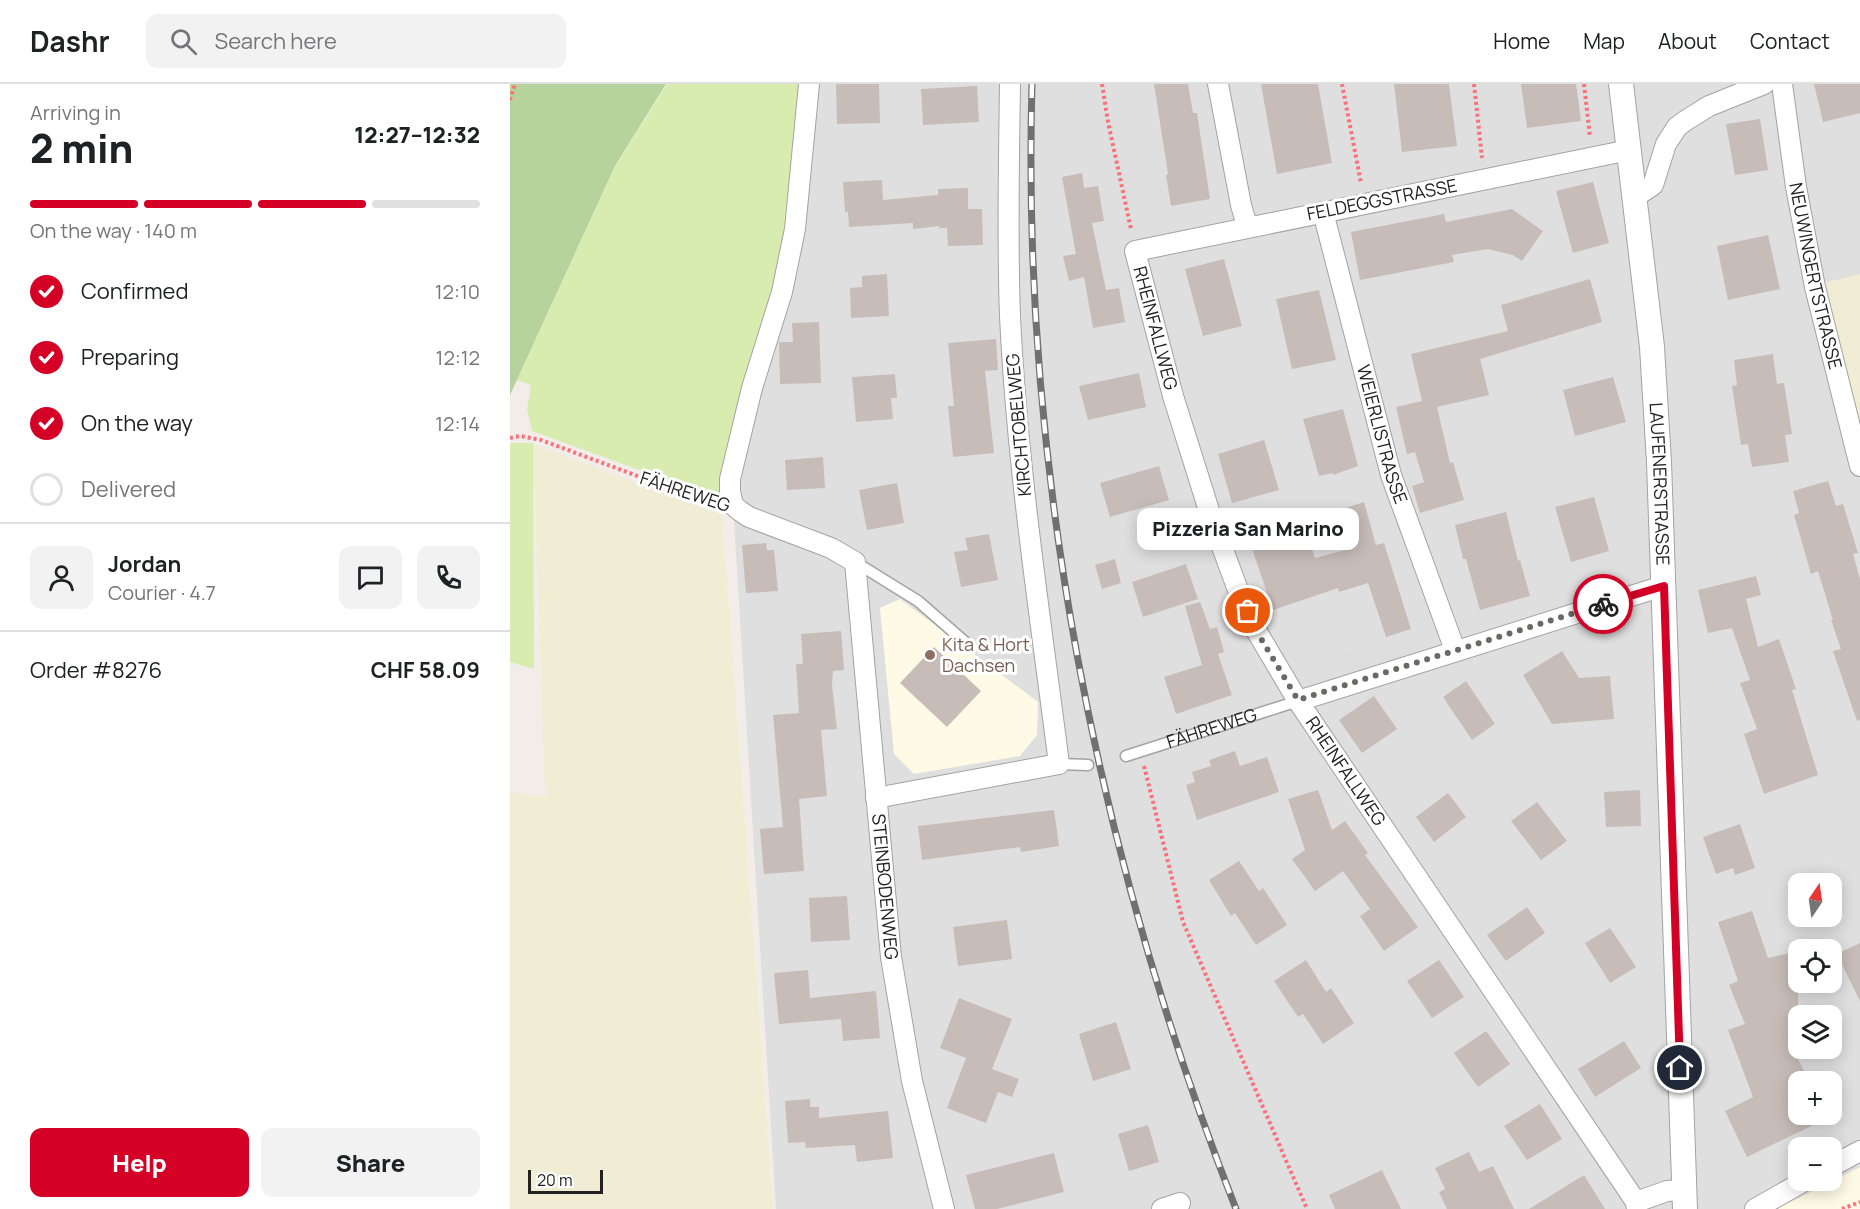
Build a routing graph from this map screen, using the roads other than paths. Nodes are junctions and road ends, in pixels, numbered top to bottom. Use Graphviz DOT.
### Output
graph roads {
  1 [pos="808,84"];
  2 [pos="1010,84"];
  3 [pos="1218,84"];
  4 [pos="1621,84"];
  5 [pos="1764,84"];
  6 [pos="1782,84"];
  7 [pos="1629,150"];
  8 [pos="1635,197"];
  9 [pos="1323,212"];
  10 [pos="1247,226"];
  11 [pos="1135,251"];
  12 [pos="1860,466"];
  13 [pos="855,562"];
  14 [pos="1664,586"];
  15 [pos="965,642"];
  16 [pos="1455,650"];
  17 [pos="1298,700"];
  18 [pos="1126,756"];
  19 [pos="1059,764"];
  20 [pos="1088,765"];
  21 [pos="876,798"];
  22 [pos="1860,1150"];
  23 [pos="1842,1160"];
  24 [pos="1788,1190"];
  25 [pos="1685,1200"];
  26 [pos="1637,1205"];
  27 [pos="944,1209"];
  28 [pos="1755,1209"];
  1 -- 13 [label="street, FÄHREWEG"];
  2 -- 19 [label="street, KIRCHTOBELWEG"];
  3 -- 10 [label="street"];
  4 -- 7 [label="street, LAUFENERSTRASSE"];
  5 -- 8 [label="street"];
  6 -- 12 [label="street, NEUWINGERTSTRASSE"];
  7 -- 8 [label="street, LAUFENERSTRASSE"];
  7 -- 9 [label="street, FELDEGGSTRASSE"];
  8 -- 14 [label="street, LAUFENERSTRASSE"];
  9 -- 10 [label="street, FELDEGGSTRASSE"];
  9 -- 16 [label="street, WEIERLISTRASSE"];
  10 -- 11 [label="street, FELDEGGSTRASSE"];
  11 -- 17 [label="street, RHEINFALLWEG"];
  13 -- 15 [label="lane"];
  13 -- 21 [label="street, STEINBODENWEG"];
  14 -- 16 [label="street"];
  14 -- 25 [label="street, LAUFENERSTRASSE"];
  16 -- 17 [label="street"];
  17 -- 18 [label="lane, FÄHREWEG"];
  17 -- 26 [label="street, RHEINFALLWEG"];
  19 -- 20 [label="lane"];
  19 -- 21 [label="street"];
  21 -- 27 [label="street, STEINBODENWEG"];
  22 -- 23 [label="street"];
  24 -- 28 [label="street"];
  25 -- 26 [label="street, RHEINFALLWEG"];
}
